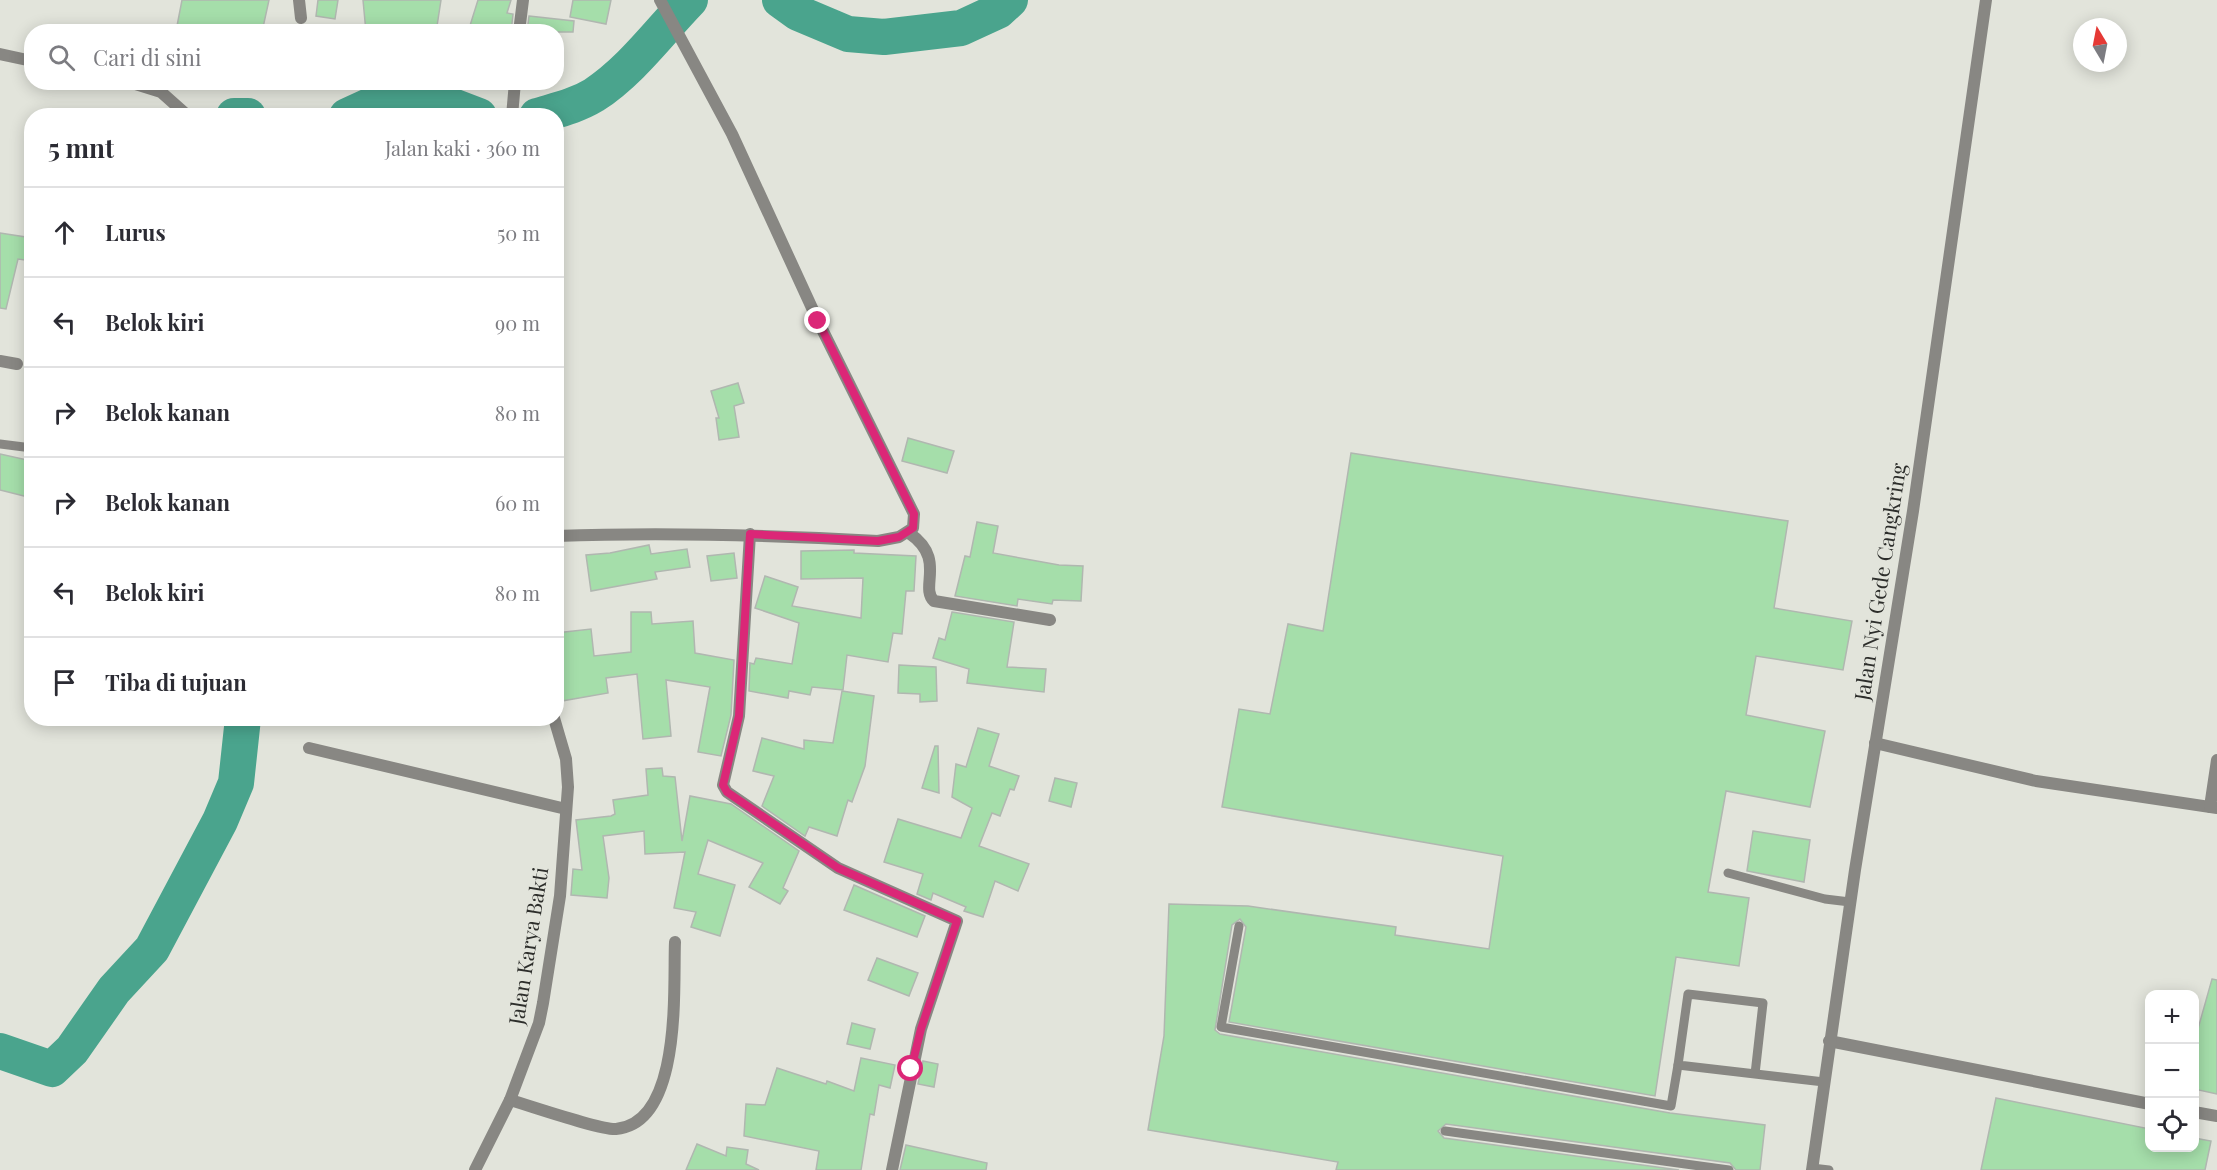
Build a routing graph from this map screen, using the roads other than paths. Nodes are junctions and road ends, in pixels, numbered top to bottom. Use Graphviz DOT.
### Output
graph roads {
  1 [pos="299,0"];
  2 [pos="523,0"];
  3 [pos="1986,0"];
  4 [pos="663,4"];
  5 [pos="300,18"];
  6 [pos="520,24"];
  7 [pos="0,54"];
  8 [pos="24,59"];
  9 [pos="155,90"];
  10 [pos="513,90"];
  11 [pos="179,108"];
  12 [pos="512,108"];
  13 [pos="0,361"];
  14 [pos="17,364"];
  15 [pos="0,444"];
  16 [pos="24,447"];
  17 [pos="909,533"];
  18 [pos="750,534"];
  19 [pos="564,537"];
  20 [pos="1050,620"];
  21 [pos="556,726"];
  22 [pos="1875,743"];
  23 [pos="309,748"];
  24 [pos="2217,760"];
  25 [pos="2214,807"];
  26 [pos="566,809"];
  27 [pos="1728,873"];
  28 [pos="1850,902"];
  29 [pos="1239,926"];
  30 [pos="675,942"];
  31 [pos="1830,1041"];
  32 [pos="1678,1065"];
  33 [pos="1755,1074"];
  34 [pos="1824,1082"];
  35 [pos="510,1100"];
  36 [pos="2145,1103"];
  37 [pos="2199,1113"];
  38 [pos="2217,1116"];
  39 [pos="1445,1131"];
  40 [pos="1812,1169"];
  41 [pos="475,1170"];
  42 [pos="892,1170"];
  43 [pos="1729,1170"];
  44 [pos="1829,1170"];
  1 -- 5 [label="street"];
  2 -- 6 [label="street"];
  3 -- 22 [label="street, Jalan Nyi Gede Cangkring"];
  4 -- 17 [label="street"];
  7 -- 8 [label="street"];
  9 -- 11 [label="street"];
  10 -- 12 [label="street"];
  13 -- 14 [label="street"];
  15 -- 16 [label="lane"];
  17 -- 18 [label="street"];
  17 -- 20 [label="street"];
  18 -- 19 [label="street"];
  18 -- 42 [label="street"];
  21 -- 26 [label="street, Jalan Karya Bakti"];
  22 -- 25 [label="street"];
  22 -- 28 [label="street, Jalan Nyi Gede Cangkring"];
  23 -- 26 [label="street"];
  24 -- 25 [label="street"];
  26 -- 35 [label="street, Jalan Karya Bakti"];
  27 -- 28 [label="lane"];
  28 -- 31 [label="street, Jalan Nyi Gede Cangkring"];
  29 -- 32 [label="lane"];
  30 -- 35 [label="street"];
  31 -- 34 [label="street, Jalan Nyi Gede Cangkring"];
  31 -- 36 [label="street"];
  32 -- 33 [label="lane"];
  32 -- 33 [label="lane"];
  33 -- 34 [label="lane"];
  34 -- 40 [label="street, Jalan Nyi Gede Cangkring"];
  35 -- 41 [label="street, Jalan Karya Bakti"];
  37 -- 38 [label="street"];
  39 -- 43 [label="lane"];
  40 -- 44 [label="lane"];
}
